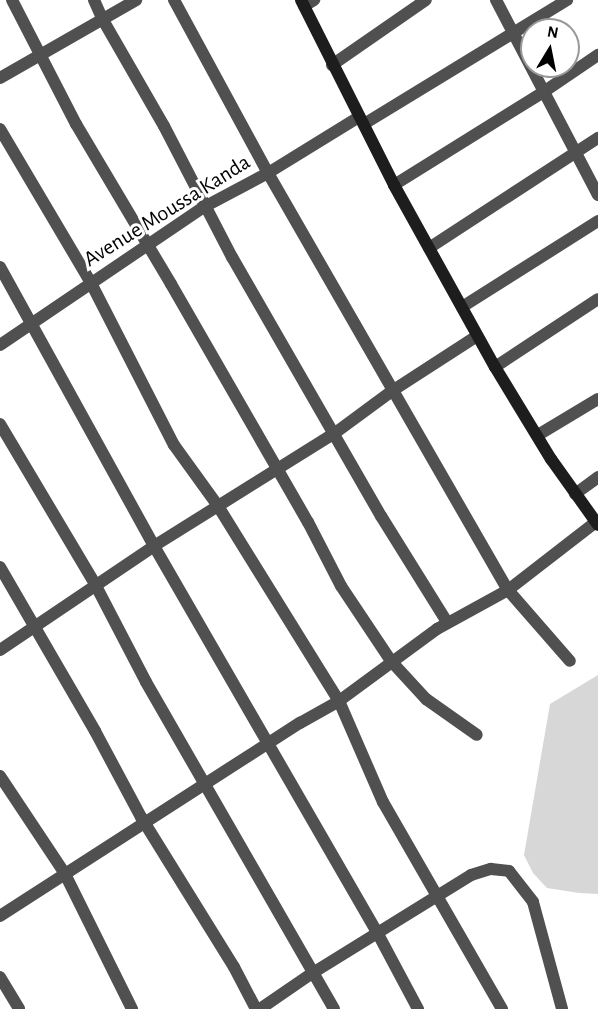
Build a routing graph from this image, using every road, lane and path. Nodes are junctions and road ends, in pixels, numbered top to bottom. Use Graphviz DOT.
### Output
graph roads {
  1 [pos="12,0"];
  2 [pos="94,0"];
  3 [pos="136,0"];
  4 [pos="174,0"];
  5 [pos="426,0"];
  6 [pos="496,0"];
  7 [pos="567,0"];
  8 [pos="306,2"];
  9 [pos="103,20"];
  10 [pos="512,33"];
  11 [pos="598,55"];
  12 [pos="40,57"];
  13 [pos="332,64"];
  14 [pos="0,78"];
  15 [pos="542,93"];
  16 [pos="361,121"];
  17 [pos="0,129"];
  18 [pos="598,138"];
  19 [pos="576,153"];
  20 [pos="268,173"];
  21 [pos="394,185"];
  22 [pos="598,195"];
  23 [pos="204,207"];
  24 [pos="598,221"];
  25 [pos="147,247"];
  26 [pos="429,248"];
  27 [pos="0,267"];
  28 [pos="91,283"];
  29 [pos="598,299"];
  30 [pos="462,308"];
  31 [pos="33,323"];
  32 [pos="477,336"];
  33 [pos="0,345"];
  34 [pos="495,368"];
  35 [pos="392,391"];
  36 [pos="598,399"];
  37 [pos="0,424"];
  38 [pos="335,433"];
  39 [pos="538,435"];
  40 [pos="277,471"];
  41 [pos="598,477"];
  42 [pos="575,494"];
  43 [pos="218,506"];
  44 [pos="597,524"];
  45 [pos="154,546"];
  46 [pos="0,567"];
  47 [pos="95,584"];
  48 [pos="508,590"];
  49 [pos="447,622"];
  50 [pos="33,627"];
  51 [pos="0,650"];
  52 [pos="391,661"];
  53 [pos="570,661"];
  54 [pos="339,701"];
  55 [pos="477,735"];
  56 [pos="267,744"];
  57 [pos="0,776"];
  58 [pos="207,784"];
  59 [pos="146,825"];
  60 [pos="65,874"];
  61 [pos="439,896"];
  62 [pos="0,916"];
  63 [pos="378,934"];
  64 [pos="311,974"];
  65 [pos="0,977"];
  66 [pos="19,1009"];
  67 [pos="132,1009"];
  68 [pos="258,1009"];
  69 [pos="334,1009"];
  70 [pos="418,1009"];
  71 [pos="502,1009"];
  72 [pos="562,1009"];
  1 -- 12 [label="street"];
  2 -- 9 [label="street"];
  3 -- 9 [label="street"];
  4 -- 20 [label="street"];
  5 -- 13 [label="street"];
  6 -- 10 [label="street"];
  7 -- 10 [label="street, Avenue Moussa Kanda"];
  8 -- 13 [label="street"];
  9 -- 12 [label="street"];
  9 -- 23 [label="street"];
  10 -- 15 [label="street"];
  10 -- 16 [label="street, Avenue Moussa Kanda"];
  11 -- 15 [label="street"];
  12 -- 14 [label="street"];
  12 -- 25 [label="street"];
  13 -- 16 [label="street"];
  15 -- 19 [label="street"];
  15 -- 21 [label="street"];
  16 -- 20 [label="street, Avenue Moussa Kanda"];
  16 -- 21 [label="street"];
  17 -- 28 [label="street"];
  18 -- 19 [label="street"];
  19 -- 22 [label="street"];
  19 -- 26 [label="street"];
  20 -- 23 [label="street, Avenue Moussa Kanda"];
  20 -- 35 [label="street"];
  21 -- 26 [label="street"];
  23 -- 25 [label="street, Avenue Moussa Kanda"];
  23 -- 38 [label="street"];
  24 -- 30 [label="street"];
  25 -- 28 [label="street, Avenue Moussa Kanda"];
  25 -- 40 [label="street"];
  26 -- 30 [label="street"];
  27 -- 31 [label="street"];
  28 -- 31 [label="street, Avenue Moussa Kanda"];
  28 -- 43 [label="street"];
  29 -- 34 [label="street"];
  30 -- 32 [label="street"];
  31 -- 33 [label="street, Avenue Moussa Kanda"];
  31 -- 45 [label="street"];
  32 -- 34 [label="street"];
  32 -- 35 [label="street"];
  34 -- 39 [label="street"];
  35 -- 38 [label="street"];
  35 -- 48 [label="street"];
  36 -- 39 [label="street"];
  37 -- 47 [label="street"];
  38 -- 40 [label="street"];
  38 -- 49 [label="street"];
  39 -- 42 [label="street"];
  40 -- 43 [label="street"];
  40 -- 52 [label="street"];
  41 -- 42 [label="street"];
  42 -- 44 [label="street"];
  43 -- 45 [label="street"];
  43 -- 54 [label="street"];
  44 -- 48 [label="street"];
  45 -- 47 [label="street"];
  45 -- 56 [label="street"];
  46 -- 50 [label="street"];
  47 -- 50 [label="street"];
  47 -- 58 [label="street"];
  48 -- 49 [label="street"];
  48 -- 53 [label="street"];
  49 -- 52 [label="street"];
  50 -- 51 [label="street"];
  50 -- 59 [label="street"];
  52 -- 54 [label="street"];
  52 -- 55 [label="street"];
  54 -- 56 [label="street"];
  54 -- 61 [label="street"];
  56 -- 58 [label="street"];
  56 -- 63 [label="street"];
  57 -- 60 [label="street"];
  58 -- 59 [label="street"];
  58 -- 64 [label="street"];
  59 -- 60 [label="street"];
  59 -- 68 [label="street"];
  60 -- 62 [label="street"];
  60 -- 67 [label="street"];
  61 -- 63 [label="street"];
  61 -- 71 [label="street"];
  61 -- 72 [label="street"];
  63 -- 64 [label="street"];
  63 -- 70 [label="street"];
  64 -- 68 [label="street"];
  64 -- 69 [label="street"];
  65 -- 66 [label="street"];
}
